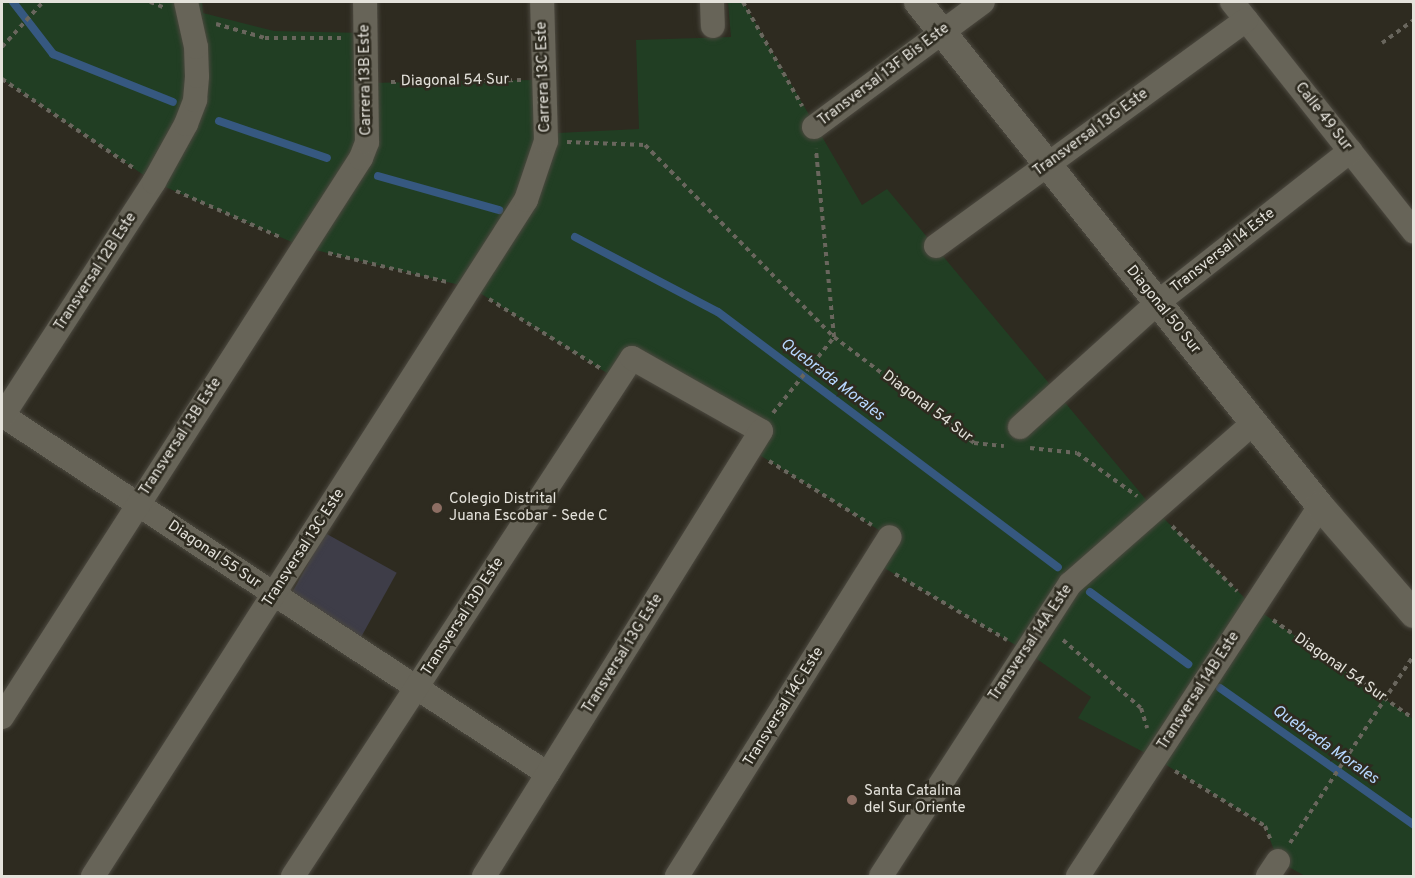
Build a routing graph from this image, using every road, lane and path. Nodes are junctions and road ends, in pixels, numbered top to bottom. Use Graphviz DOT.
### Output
graph roads {
  1 [pos="43,2"];
  2 [pos="150,2"];
  3 [pos="365,2"];
  4 [pos="542,2"];
  5 [pos="712,2"];
  6 [pos="743,2"];
  7 [pos="918,2"];
  8 [pos="983,2"];
  9 [pos="186,9"];
  10 [pos="1239,10"];
  11 [pos="1413,20"];
  12 [pos="714,26"];
  13 [pos="942,32"];
  14 [pos="365,38"];
  15 [pos="1382,43"];
  16 [pos="2,47"];
  17 [pos="544,80"];
  18 [pos="366,82"];
  19 [pos="814,127"];
  20 [pos="546,141"];
  21 [pos="1350,151"];
  22 [pos="361,158"];
  23 [pos="1048,164"];
  24 [pos="516,219"];
  25 [pos="1413,232"];
  26 [pos="936,246"];
  27 [pos="1157,303"];
  28 [pos="834,337"];
  29 [pos="2,416"];
  30 [pos="1253,423"];
  31 [pos="755,440"];
  32 [pos="1017,440"];
  33 [pos="138,504"];
  34 [pos="1320,506"];
  35 [pos="1153,508"];
  36 [pos="890,537"];
  37 [pos="874,562"];
  38 [pos="274,594"];
  39 [pos="1254,607"];
  40 [pos="1413,614"];
  41 [pos="1024,650"];
  42 [pos="1413,655"];
  43 [pos="416,688"];
  44 [pos="1385,699"];
  45 [pos="2,717"];
  46 [pos="1413,719"];
  47 [pos="548,774"];
  48 [pos="1273,869"];
  49 [pos="93,876"];
  50 [pos="293,876"];
  51 [pos="484,876"];
  52 [pos="677,876"];
  53 [pos="881,876"];
  54 [pos="1078,876"];
  1 -- 16 [label="path"];
  2 -- 9 [label="path"];
  3 -- 14 [label="street, Carrera 13B Este"];
  4 -- 17 [label="street, Carrera 13C Este"];
  5 -- 12 [label="street"];
  6 -- 19 [label="path"];
  7 -- 13 [label="street, Diagonal 50 Sur"];
  8 -- 13 [label="street, Transversal 13F Bis Este"];
  9 -- 14 [label="path"];
  9 -- 29 [label="street, Transversal 12B Este"];
  10 -- 21 [label="street, Calle 49 Sur"];
  10 -- 23 [label="street, Transversal 13G Este"];
  11 -- 15 [label="path"];
  13 -- 19 [label="street, Transversal 13F Bis Este"];
  13 -- 23 [label="street, Diagonal 50 Sur"];
  14 -- 18 [label="street, Carrera 13B Este"];
  17 -- 18 [label="path, Diagonal 54 Sur"];
  17 -- 20 [label="street, Carrera 13C Este"];
  18 -- 22 [label="street, Carrera 13B Este"];
  19 -- 28 [label="path"];
  20 -- 24 [label="street, Carrera 13C Este"];
  20 -- 28 [label="path, Diagonal 54 Sur"];
  21 -- 25 [label="street, Calle 49 Sur"];
  21 -- 27 [label="street, Transversal 14 Este"];
  22 -- 33 [label="street, Transversal 13B Este"];
  23 -- 26 [label="street, Transversal 13G Este"];
  23 -- 27 [label="street, Diagonal 50 Sur"];
  24 -- 38 [label="street, Transversal 13C Este"];
  27 -- 30 [label="street, Diagonal 50 Sur"];
  27 -- 32 [label="street, Transversal 14 Este"];
  28 -- 31 [label="path"];
  28 -- 32 [label="path, Diagonal 54 Sur"];
  29 -- 33 [label="street, Diagonal 55 Sur"];
  30 -- 34 [label="street, Diagonal 50 Sur"];
  30 -- 35 [label="street, Transversal 14A Este"];
  31 -- 36 [label="path"];
  31 -- 43 [label="street, Transversal 13D Este"];
  31 -- 47 [label="street, Transversal 13G Este"];
  32 -- 35 [label="path, Diagonal 54 Sur"];
  33 -- 38 [label="street, Diagonal 55 Sur"];
  33 -- 45 [label="street, Transversal 13B Este"];
  34 -- 39 [label="street, Transversal 14B Este"];
  34 -- 40 [label="street, Diagonal 50 Sur"];
  35 -- 39 [label="path, Diagonal 54 Sur"];
  35 -- 41 [label="street, Transversal 14A Este"];
  36 -- 37 [label="street, Transversal 14C Este"];
  37 -- 41 [label="path"];
  37 -- 52 [label="street, Transversal 14C Este"];
  38 -- 43 [label="street, Diagonal 55 Sur"];
  38 -- 49 [label="street, Transversal 13C Este"];
  39 -- 44 [label="path, Diagonal 54 Sur"];
  39 -- 54 [label="street, Transversal 14B Este"];
  41 -- 53 [label="street, Transversal 14A Este"];
  42 -- 44 [label="path"];
  43 -- 47 [label="street, Diagonal 55 Sur"];
  43 -- 50 [label="street, Transversal 13D Este"];
  44 -- 46 [label="path, Diagonal 54 Sur"];
  44 -- 48 [label="path"];
  47 -- 51 [label="street, Transversal 13G Este"];
}
